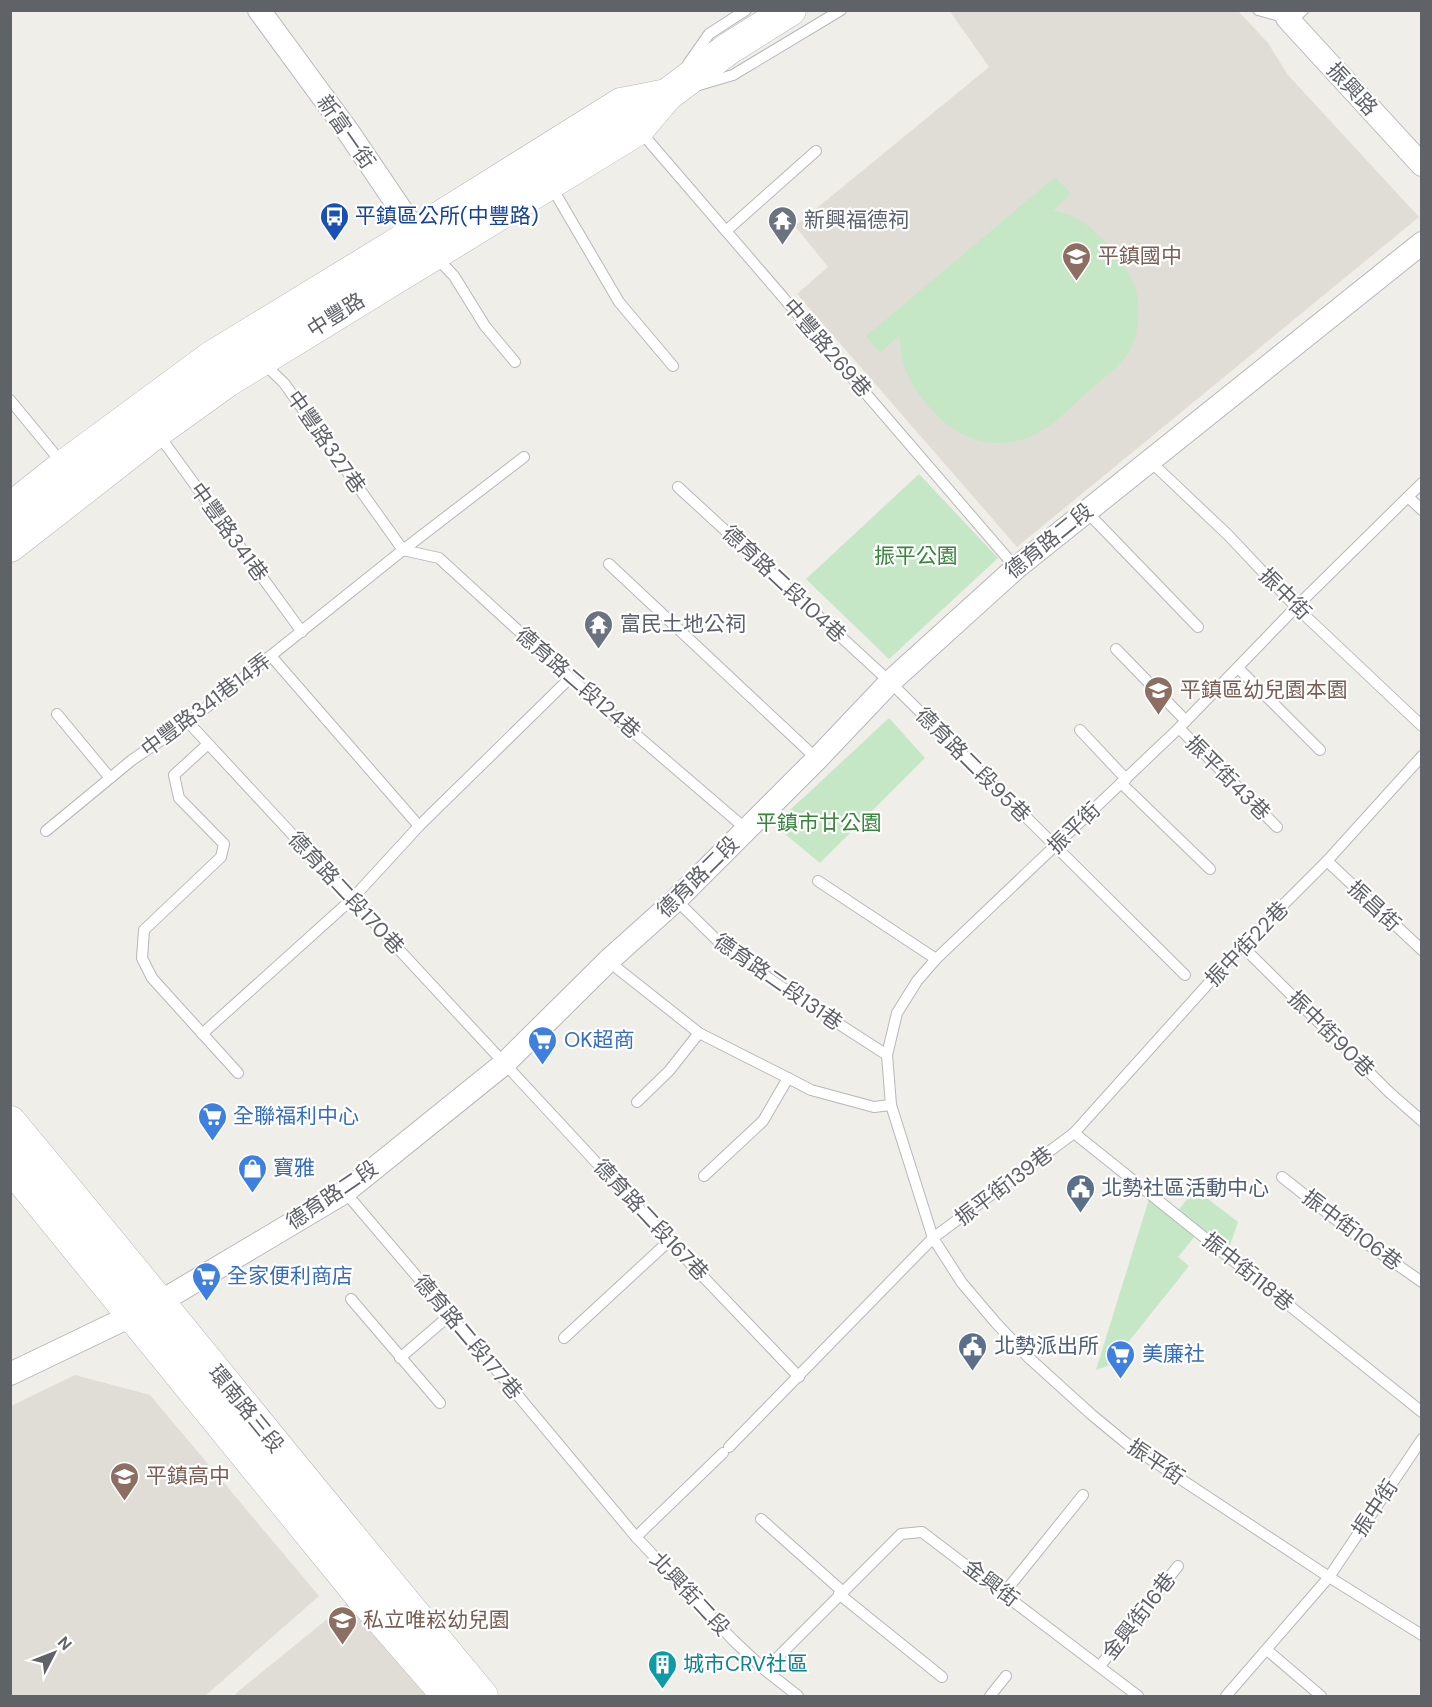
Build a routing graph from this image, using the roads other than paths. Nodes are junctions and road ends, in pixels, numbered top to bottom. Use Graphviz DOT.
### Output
graph roads {
  1 [pos="259,10"];
  2 [pos="746,10"];
  3 [pos="790,10"];
  4 [pos="841,10"];
  5 [pos="1258,10"];
  6 [pos="1291,15"];
  7 [pos="667,95"];
  8 [pos="638,129"];
  9 [pos="816,151"];
  10 [pos="1422,165"];
  11 [pos="550,183"];
  12 [pos="726,231"];
  13 [pos="1422,243"];
  14 [pos="424,244"];
  15 [pos="251,350"];
  16 [pos="516,362"];
  17 [pos="673,366"];
  18 [pos="10,400"];
  19 [pos="156,432"];
  20 [pos="524,457"];
  21 [pos="1150,461"];
  22 [pos="74,477"];
  23 [pos="1422,483"];
  24 [pos="678,487"];
  25 [pos="1408,497"];
  26 [pos="10,509"];
  27 [pos="1422,510"];
  28 [pos="1086,511"];
  29 [pos="10,546"];
  30 [pos="403,550"];
  31 [pos="609,564"];
  32 [pos="1016,568"];
  33 [pos="1296,607"];
  34 [pos="1198,627"];
  35 [pos="302,632"];
  36 [pos="1116,649"];
  37 [pos="271,656"];
  38 [pos="1238,668"];
  39 [pos="570,678"];
  40 [pos="890,682"];
  41 [pos="57,714"];
  42 [pos="188,722"];
  43 [pos="1182,725"];
  44 [pos="1422,726"];
  45 [pos="1080,730"];
  46 [pos="208,744"];
  47 [pos="1320,750"];
  48 [pos="1422,756"];
  49 [pos="817,759"];
  50 [pos="110,778"];
  51 [pos="1123,781"];
  52 [pos="419,826"];
  53 [pos="1277,827"];
  54 [pos="746,829"];
  55 [pos="46,831"];
  56 [pos="1055,846"];
  57 [pos="1327,861"];
  58 [pos="1210,869"];
  59 [pos="818,881"];
  60 [pos="352,899"];
  61 [pos="676,900"];
  62 [pos="1242,946"];
  63 [pos="1422,950"];
  64 [pos="936,959"];
  65 [pos="608,961"];
  66 [pos="1185,975"];
  67 [pos="699,1033"];
  68 [pos="202,1034"];
  69 [pos="887,1055"];
  70 [pos="505,1063"];
  71 [pos="238,1073"];
  72 [pos="788,1078"];
  73 [pos="636,1102"];
  74 [pos="891,1105"];
  75 [pos="1422,1121"];
  76 [pos="10,1122"];
  77 [pos="1074,1133"];
  78 [pos="10,1165"];
  79 [pos="704,1176"];
  80 [pos="1282,1178"];
  81 [pos="345,1192"];
  82 [pos="933,1238"];
  83 [pos="669,1241"];
  84 [pos="1422,1282"];
  85 [pos="351,1299"];
  86 [pos="147,1309"];
  87 [pos="450,1316"];
  88 [pos="564,1338"];
  89 [pos="400,1358"];
  90 [pos="10,1374"];
  91 [pos="799,1377"];
  92 [pos="440,1402"];
  93 [pos="1422,1412"];
  94 [pos="1422,1439"];
  95 [pos="590,1483"];
  96 [pos="1083,1495"];
  97 [pos="761,1519"];
  98 [pos="636,1537"];
  99 [pos="1178,1566"];
  100 [pos="1329,1577"];
  101 [pos="842,1591"];
  102 [pos="1004,1593"];
  103 [pos="1422,1635"];
  104 [pos="1267,1650"];
  105 [pos="1100,1666"];
  106 [pos="765,1670"];
  107 [pos="1006,1676"];
  108 [pos="942,1677"];
  109 [pos="448,1696"];
  110 [pos="482,1696"];
  111 [pos="798,1696"];
  112 [pos="990,1696"];
  113 [pos="1138,1696"];
  114 [pos="1226,1696"];
  115 [pos="1321,1696"];
  1 -- 14 [label="street, 新富一街"];
  2 -- 7 [label="lane, 中豐路"];
  3 -- 7 [label="main road, 中豐路"];
  4 -- 7 [label="lane"];
  5 -- 6 [label="lane"];
  6 -- 10 [label="street, 振興路"];
  7 -- 8 [label="main road, 中豐路"];
  7 -- 14 [label="main road, 中豐路"];
  8 -- 11 [label="main road, 中豐路"];
  8 -- 12 [label="lane, 中豐路269巷"];
  9 -- 12 [label="lane"];
  11 -- 14 [label="main road, 中豐路"];
  11 -- 17 [label="lane"];
  12 -- 32 [label="lane, 中豐路269巷"];
  13 -- 21 [label="street, 德育路二段"];
  14 -- 15 [label="main road, 中豐路"];
  14 -- 16 [label="lane"];
  15 -- 19 [label="main road, 中豐路"];
  15 -- 22 [label="main road, 中豐路"];
  15 -- 30 [label="lane, 中豐路327巷"];
  18 -- 22 [label="lane"];
  19 -- 22 [label="main road, 中豐路"];
  19 -- 35 [label="lane, 中豐路341巷"];
  20 -- 30 [label="lane, 中豐路341巷14弄"];
  21 -- 28 [label="street, 德育路二段"];
  21 -- 33 [label="lane, 振中街"];
  22 -- 26 [label="main road, 中豐路"];
  22 -- 29 [label="main road, 中豐路"];
  23 -- 25 [label="lane, 振平街"];
  24 -- 40 [label="lane, 德育路二段104巷"];
  25 -- 27 [label="lane"];
  25 -- 33 [label="lane, 振平街"];
  28 -- 32 [label="street, 德育路二段"];
  28 -- 34 [label="lane"];
  30 -- 35 [label="lane, 中豐路341巷14弄"];
  30 -- 39 [label="lane, 德育路二段124巷"];
  31 -- 49 [label="lane"];
  32 -- 40 [label="street, 德育路二段"];
  33 -- 38 [label="lane, 振平街"];
  33 -- 44 [label="lane, 振中街"];
  35 -- 37 [label="lane, 中豐路341巷14弄"];
  36 -- 43 [label="lane, 振平街43巷"];
  37 -- 42 [label="lane, 中豐路341巷14弄"];
  37 -- 52 [label="lane"];
  38 -- 43 [label="lane, 振平街"];
  38 -- 47 [label="lane"];
  39 -- 52 [label="lane"];
  39 -- 54 [label="lane, 德育路二段124巷"];
  40 -- 49 [label="street, 德育路二段"];
  40 -- 56 [label="lane, 德育路二段95巷"];
  41 -- 50 [label="lane"];
  42 -- 46 [label="lane, 德育路二段170巷"];
  42 -- 50 [label="lane, 中豐路341巷14弄"];
  43 -- 51 [label="lane, 振平街"];
  43 -- 53 [label="lane, 振平街43巷"];
  45 -- 51 [label="lane"];
  46 -- 60 [label="lane, 德育路二段170巷"];
  46 -- 68 [label="lane"];
  48 -- 57 [label="lane, 振中街22巷"];
  49 -- 54 [label="street, 德育路二段"];
  50 -- 55 [label="lane, 中豐路341巷14弄"];
  51 -- 56 [label="lane, 振平街"];
  51 -- 58 [label="lane"];
  52 -- 60 [label="lane"];
  54 -- 61 [label="street, 德育路二段"];
  56 -- 64 [label="lane, 振平街"];
  56 -- 66 [label="lane, 德育路二段95巷"];
  57 -- 62 [label="lane, 振中街22巷"];
  57 -- 63 [label="lane, 振昌街"];
  59 -- 64 [label="lane"];
  60 -- 68 [label="lane"];
  60 -- 70 [label="lane, 德育路二段170巷"];
  61 -- 65 [label="street, 德育路二段"];
  61 -- 69 [label="lane, 德育路二段131巷"];
  62 -- 75 [label="lane, 振中街90巷"];
  62 -- 77 [label="lane, 振中街22巷"];
  64 -- 69 [label="lane, 振平街"];
  65 -- 67 [label="lane"];
  65 -- 70 [label="street, 德育路二段"];
  67 -- 72 [label="lane"];
  67 -- 73 [label="lane"];
  68 -- 71 [label="lane"];
  69 -- 74 [label="lane, 振平街"];
  70 -- 81 [label="street, 德育路二段"];
  70 -- 83 [label="lane, 德育路二段167巷"];
  72 -- 74 [label="lane"];
  72 -- 79 [label="lane"];
  74 -- 82 [label="lane, 振平街"];
  76 -- 86 [label="main road, 環南路三段"];
  77 -- 82 [label="lane, 振平街139巷"];
  77 -- 93 [label="lane, 振中街118巷"];
  78 -- 86 [label="main road, 環南路三段"];
  80 -- 84 [label="lane, 振中街106巷"];
  81 -- 86 [label="street, 德育路二段"];
  81 -- 87 [label="lane, 德育路二段177巷"];
  82 -- 91 [label="lane"];
  82 -- 100 [label="lane, 振平街"];
  83 -- 88 [label="lane"];
  83 -- 91 [label="lane, 德育路二段167巷"];
  85 -- 89 [label="lane"];
  86 -- 90 [label="street, 德育路二段"];
  86 -- 109 [label="main road, 環南路三段"];
  86 -- 110 [label="main road, 環南路三段"];
  87 -- 89 [label="lane"];
  87 -- 95 [label="lane, 德育路二段177巷"];
  89 -- 92 [label="lane"];
  91 -- 98 [label="lane"];
  94 -- 100 [label="lane, 振中街"];
  95 -- 98 [label="lane, 北興街二段"];
  96 -- 102 [label="lane"];
  97 -- 101 [label="lane"];
  98 -- 106 [label="lane, 北興街二段"];
  99 -- 105 [label="lane, 金興街16巷"];
  100 -- 103 [label="lane, 振平街"];
  100 -- 104 [label="lane, 振中街"];
  101 -- 102 [label="lane, 金興街"];
  101 -- 106 [label="lane, 金興街"];
  101 -- 108 [label="lane"];
  102 -- 105 [label="lane, 金興街"];
  104 -- 114 [label="lane, 振中街"];
  104 -- 115 [label="lane"];
  105 -- 113 [label="lane, 金興街"];
  106 -- 111 [label="lane, 北興街二段"];
  107 -- 112 [label="lane"];
}
